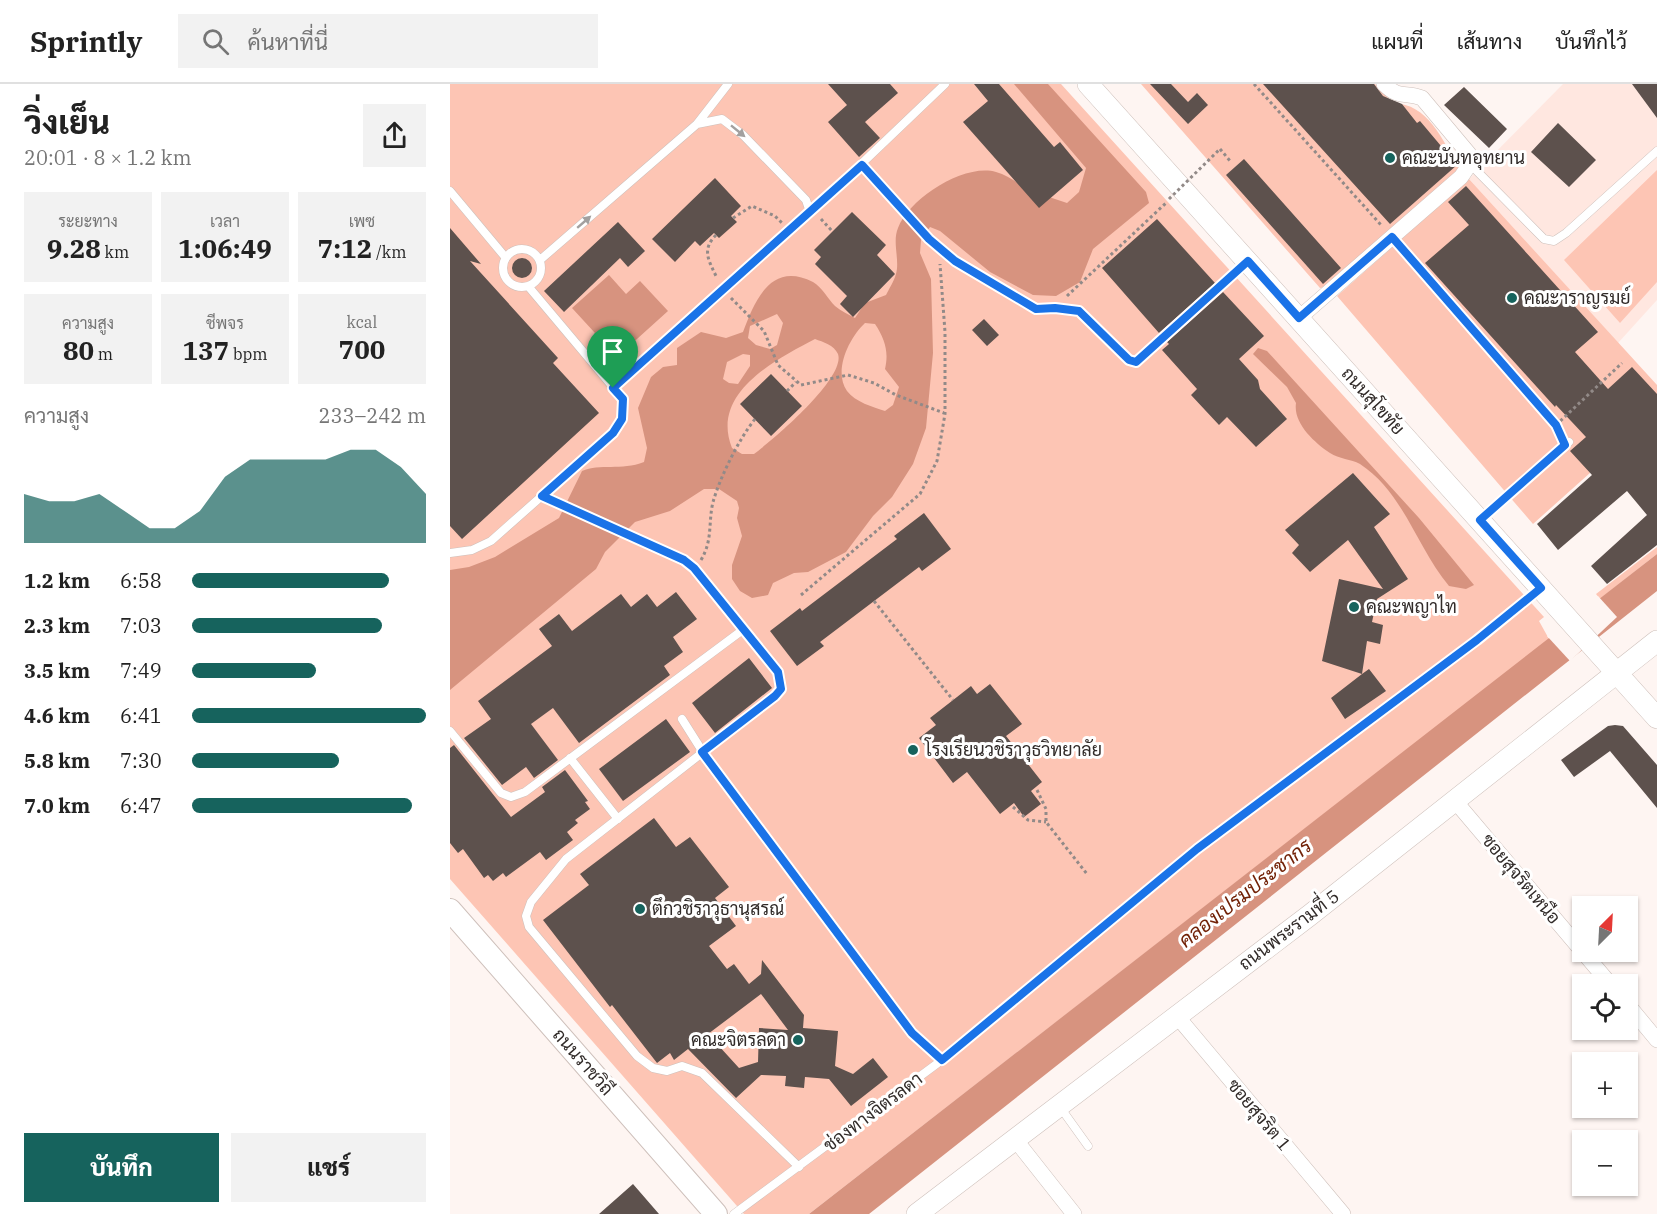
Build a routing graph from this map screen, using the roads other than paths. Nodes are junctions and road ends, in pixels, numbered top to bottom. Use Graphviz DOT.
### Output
graph roads {
  1 [pos="729,84"];
  2 [pos="945,84"];
  3 [pos="1088,84"];
  4 [pos="1384,84"];
  5 [pos="1418,90"];
  6 [pos="698,124"];
  7 [pos="1657,151"];
  8 [pos="1470,164"];
  9 [pos="862,165"];
  10 [pos="450,191"];
  11 [pos="810,212"];
  12 [pos="506,258"];
  13 [pos="540,261"];
  14 [pos="1248,261"];
  15 [pos="528,286"];
  16 [pos="1299,318"];
  17 [pos="613,388"];
  18 [pos="1567,444"];
  19 [pos="542,496"];
  20 [pos="1480,520"];
  21 [pos="450,553"];
  22 [pos="1541,588"];
  23 [pos="744,629"];
  24 [pos="1657,641"];
  25 [pos="1617,673"];
  26 [pos="1657,718"];
  27 [pos="682,720"];
  28 [pos="450,731"];
  29 [pos="702,752"];
  30 [pos="570,758"];
  31 [pos="1455,801"];
  32 [pos="618,819"];
  33 [pos="450,910"];
  34 [pos="1602,974"];
  35 [pos="1176,1015"];
  36 [pos="1638,1017"];
  37 [pos="1657,1040"];
  38 [pos="942,1060"];
  39 [pos="1059,1105"];
  40 [pos="1014,1138"];
  41 [pos="1088,1146"];
  42 [pos="799,1167"];
  43 [pos="716,1214"];
  44 [pos="734,1214"];
  45 [pos="917,1214"];
  46 [pos="1074,1214"];
  47 [pos="1343,1214"];
  1 -- 6 [label="lane"];
  2 -- 9 [label="lane"];
  3 -- 14 [label="main road, ถนนสุโขทัย"];
  4 -- 5 [label="street"];
  5 -- 8 [label="street"];
  6 -- 11 [label="lane, one-way"];
  13 -- 6 [label="lane, one-way"];
  7 -- 8 [label="lane"];
  8 -- 16 [label="street"];
  9 -- 11 [label="lane"];
  9 -- 14 [label="lane"];
  10 -- 12 [label="lane"];
  11 -- 17 [label="lane"];
  12 -- 13 [label="lane"];
  12 -- 15 [label="lane"];
  13 -- 15 [label="lane"];
  14 -- 16 [label="main road, ถนนสุโขทัย"];
  15 -- 17 [label="lane"];
  16 -- 20 [label="main road, ถนนสุโขทัย"];
  17 -- 19 [label="lane"];
  18 -- 20 [label="lane"];
  19 -- 21 [label="lane"];
  19 -- 23 [label="lane"];
  20 -- 22 [label="main road, ถนนสุโขทัย"];
  22 -- 25 [label="main road, ถนนสุโขทัย"];
  22 -- 38 [label="lane, ช่องทางจิตรลดา"];
  23 -- 29 [label="lane"];
  23 -- 30 [label="lane"];
  24 -- 25 [label="main road, ถนนพระรามที่ 5"];
  25 -- 26 [label="main road, ถนนสุโขทัย"];
  25 -- 31 [label="main road, ถนนพระรามที่ 5"];
  27 -- 29 [label="lane"];
  28 -- 30 [label="lane"];
  29 -- 32 [label="lane"];
  29 -- 38 [label="lane"];
  30 -- 32 [label="lane"];
  31 -- 34 [label="street, ซอยสุจริตเหนือ"];
  31 -- 35 [label="main road, ถนนพระรามที่ 5"];
  32 -- 42 [label="lane"];
  33 -- 43 [label="main road, ถนนราชวิถี"];
  35 -- 39 [label="main road, ถนนพระรามที่ 5"];
  35 -- 47 [label="street, ซอยสุจริต 1"];
  36 -- 37 [label="street"];
  38 -- 42 [label="lane, ช่องทางจิตรลดา"];
  39 -- 40 [label="main road, ถนนพระรามที่ 5"];
  39 -- 41 [label="lane"];
  40 -- 45 [label="main road, ถนนพระรามที่ 5"];
  40 -- 46 [label="street"];
  42 -- 44 [label="lane, ช่องทางจิตรลดา"];
}
